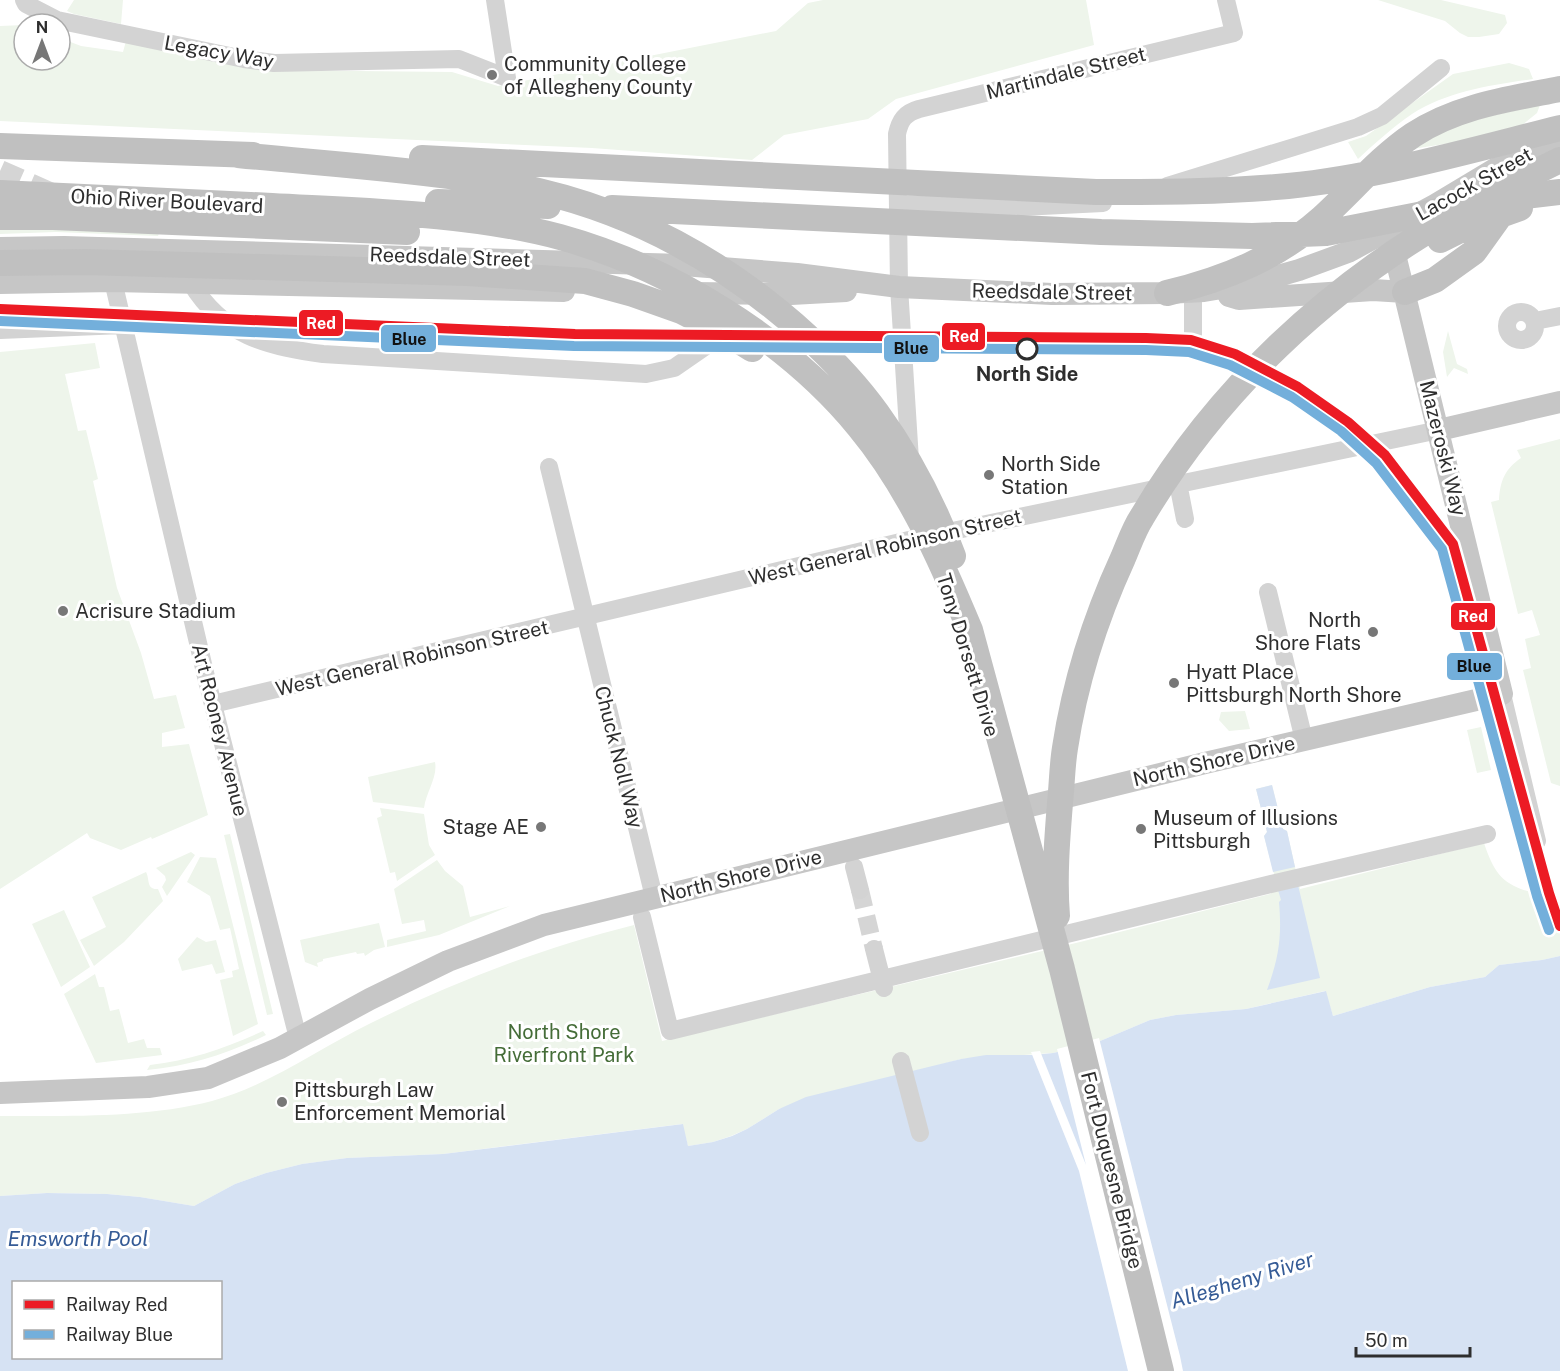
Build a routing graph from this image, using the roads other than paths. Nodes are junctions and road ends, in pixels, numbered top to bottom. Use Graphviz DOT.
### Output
graph roads {
  1 [pos="24,0"];
  2 [pos="495,0"];
  3 [pos="1226,0"];
  4 [pos="1441,68"];
  5 [pos="1560,89"];
  6 [pos="900,121"];
  7 [pos="1560,128"];
  8 [pos="1560,142"];
  9 [pos="0,146"];
  10 [pos="238,155"];
  11 [pos="1560,160"];
  12 [pos="1555,186"];
  13 [pos="0,193"];
  14 [pos="898,204"];
  15 [pos="333,209"];
  16 [pos="0,217"];
  17 [pos="190,228"];
  18 [pos="1389,230"];
  19 [pos="0,248"];
  20 [pos="395,256"];
  21 [pos="0,263"];
  22 [pos="113,281"];
  23 [pos="0,283"];
  24 [pos="191,283"];
  25 [pos="898,288"];
  26 [pos="1198,291"];
  27 [pos="1405,292"];
  28 [pos="1167,293"];
  29 [pos="1560,316"];
  30 [pos="1535,321"];
  31 [pos="123,326"];
  32 [pos="0,330"];
  33 [pos="1193,335"];
  34 [pos="713,341"];
  35 [pos="1560,402"];
  36 [pos="1439,430"];
  37 [pos="549,467"];
  38 [pos="1178,483"];
  39 [pos="1185,519"];
  40 [pos="931,536"];
  41 [pos="948,577"];
  42 [pos="1268,592"];
  43 [pos="584,617"];
  44 [pos="1502,694"];
  45 [pos="213,704"];
  46 [pos="1002,736"];
  47 [pos="1304,740"];
  48 [pos="1016,809"];
  49 [pos="1487,834"];
  50 [pos="1537,841"];
  51 [pos="854,867"];
  52 [pos="860,890"];
  53 [pos="654,897"];
  54 [pos="642,917"];
  55 [pos="874,949"];
  56 [pos="1062,968"];
  57 [pos="883,983"];
  58 [pos="297,1038"];
  59 [pos="902,1061"];
  60 [pos="0,1093"];
  61 [pos="920,1133"];
  62 [pos="1161,1371"];
  1 -- 2 [label="street, Legacy Way"];
  3 -- 6 [label="street, Martindale Street"];
  4 -- 14 [label="street"];
  5 -- 28 [label="highway"];
  6 -- 14 [label="street, Tony Dorsett Drive"];
  7 -- 10 [label="highway"];
  8 -- 18 [label="main road, Lacock Street"];
  9 -- 10 [label="highway"];
  10 -- 46 [label="highway"];
  11 -- 56 [label="highway"];
  12 -- 15 [label="highway"];
  12 -- 18 [label="highway"];
  12 -- 27 [label="highway"];
  12 -- 56 [label="highway"];
  13 -- 15 [label="highway, Ohio River Boulevard"];
  14 -- 25 [label="street, Tony Dorsett Drive"];
  15 -- 41 [label="highway"];
  16 -- 41 [label="highway"];
  17 -- 20 [label="main road"];
  18 -- 26 [label="main road, Reedsdale Street"];
  18 -- 27 [label="main road, Mazeroski Way"];
  19 -- 20 [label="main road, Reedsdale Street"];
  20 -- 25 [label="main road, Reedsdale Street"];
  21 -- 46 [label="highway"];
  22 -- 23 [label="main road, Reedsdale Street"];
  22 -- 24 [label="main road, Reedsdale Street"];
  22 -- 31 [label="street, Art Rooney Avenue"];
  24 -- 25 [label="main road, Reedsdale Street"];
  24 -- 34 [label="street"];
  25 -- 28 [label="main road, Reedsdale Street"];
  25 -- 40 [label="street, Tony Dorsett Drive"];
  26 -- 27 [label="main road, Reedsdale Street"];
  26 -- 28 [label="main road, Reedsdale Street"];
  26 -- 33 [label="street"];
  27 -- 36 [label="main road, Mazeroski Way"];
  29 -- 30 [label="street"];
  31 -- 32 [label="street"];
  31 -- 45 [label="street, Art Rooney Avenue"];
  35 -- 36 [label="main road, West General Robinson Street"];
  36 -- 38 [label="street, West General Robinson Street"];
  36 -- 44 [label="main road, Mazeroski Way"];
  37 -- 43 [label="street, Chuck Noll Way"];
  38 -- 39 [label="street"];
  38 -- 40 [label="street, West General Robinson Street"];
  40 -- 43 [label="street, West General Robinson Street"];
  40 -- 48 [label="street, Tony Dorsett Drive"];
  41 -- 56 [label="highway"];
  42 -- 47 [label="street"];
  43 -- 45 [label="street, West General Robinson Street"];
  43 -- 53 [label="street, Chuck Noll Way"];
  44 -- 47 [label="main road, North Shore Drive"];
  44 -- 50 [label="street, Mazeroski Way"];
  45 -- 58 [label="street, Art Rooney Avenue"];
  46 -- 56 [label="highway"];
  47 -- 48 [label="main road, North Shore Drive"];
  48 -- 53 [label="main road, North Shore Drive"];
  49 -- 57 [label="street"];
  51 -- 52 [label="street"];
  53 -- 58 [label="main road, North Shore Drive"];
  54 -- 57 [label="street"];
  55 -- 57 [label="street"];
  56 -- 62 [label="highway, Fort Duquesne Bridge"];
  58 -- 60 [label="main road, North Shore Drive"];
  59 -- 61 [label="street"];
}
